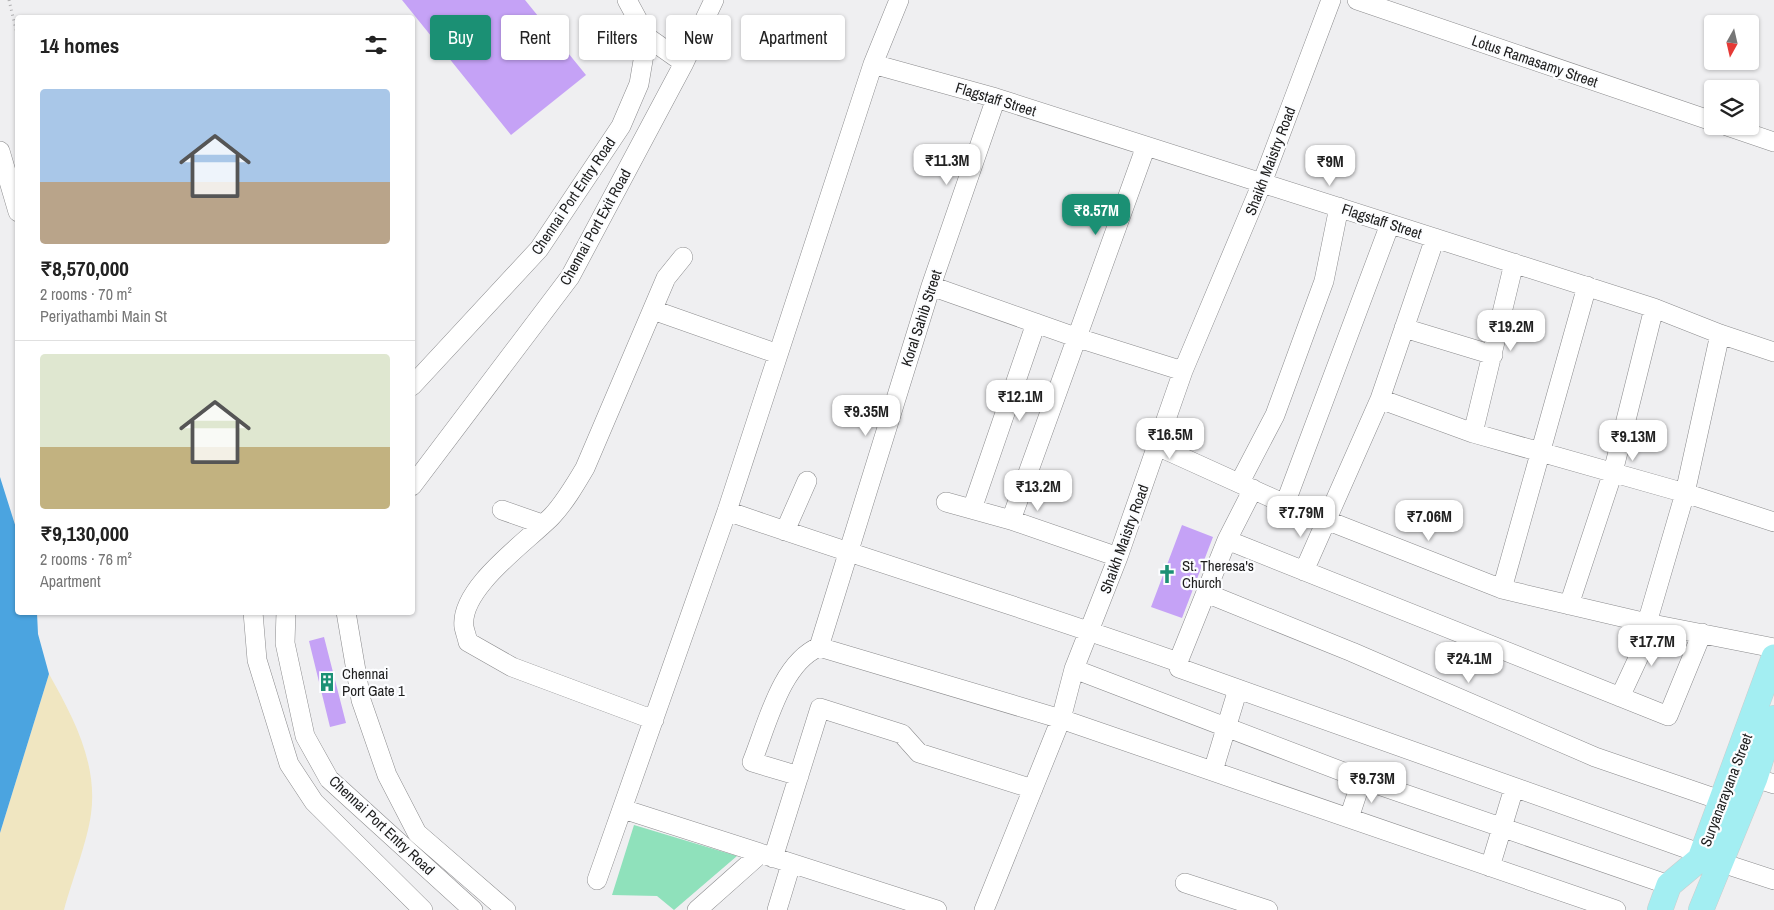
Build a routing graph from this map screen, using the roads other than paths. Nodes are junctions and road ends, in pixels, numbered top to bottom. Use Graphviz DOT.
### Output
graph roads {
  1 [pos="627,0"];
  2 [pos="714,0"];
  3 [pos="899,0"];
  4 [pos="1331,0"];
  5 [pos="1357,0"];
  6 [pos="635,15"];
  7 [pos="656,43"];
  8 [pos="643,60"];
  9 [pos="684,63"];
  10 [pos="873,64"];
  11 [pos="996,98"];
  12 [pos="1704,118"];
  13 [pos="1753,135"];
  14 [pos="1774,142"];
  15 [pos="1146,146"];
  16 [pos="0,151"];
  17 [pos="1262,183"];
  18 [pos="15,202"];
  19 [pos="1339,207"];
  20 [pos="1390,224"];
  21 [pos="1435,238"];
  22 [pos="683,257"];
  23 [pos="1514,263"];
  24 [pos="931,286"];
  25 [pos="1587,286"];
  26 [pos="1654,308"];
  27 [pos="653,310"];
  28 [pos="1036,324"];
  29 [pos="1404,328"];
  30 [pos="1720,334"];
  31 [pos="1078,338"];
  32 [pos="1774,352"];
  33 [pos="778,354"];
  34 [pos="1493,355"];
  35 [pos="1183,371"];
  36 [pos="419,376"];
  37 [pos="1380,399"];
  38 [pos="1473,433"];
  39 [pos="1157,446"];
  40 [pos="1542,452"];
  41 [pos="1613,472"];
  42 [pos="807,481"];
  43 [pos="415,482"];
  44 [pos="1247,486"];
  45 [pos="1685,493"];
  46 [pos="946,502"];
  47 [pos="1285,504"];
  48 [pos="972,509"];
  49 [pos="502,510"];
  50 [pos="727,511"];
  51 [pos="1011,520"];
  52 [pos="1328,520"];
  53 [pos="1774,522"];
  54 [pos="542,524"];
  55 [pos="785,531"];
  56 [pos="1227,540"];
  57 [pos="847,553"];
  58 [pos="1118,557"];
  59 [pos="1304,571"];
  60 [pos="1502,589"];
  61 [pos="1206,593"];
  62 [pos="1569,605"];
  63 [pos="253,615"];
  64 [pos="286,615"];
  65 [pos="347,615"];
  66 [pos="1651,623"];
  67 [pos="1090,631"];
  68 [pos="1702,633"];
  69 [pos="819,647"];
  70 [pos="1774,648"];
  71 [pos="1774,657"];
  72 [pos="1178,662"];
  73 [pos="1074,668"];
  74 [pos="1238,689"];
  75 [pos="1620,697"];
  76 [pos="1774,718"];
  77 [pos="1061,719"];
  78 [pos="654,720"];
  79 [pos="1226,727"];
  80 [pos="1213,772"];
  81 [pos="799,776"];
  82 [pos="1362,780"];
  83 [pos="1765,781"];
  84 [pos="1514,788"];
  85 [pos="1033,789"];
  86 [pos="1722,801"];
  87 [pos="623,809"];
  88 [pos="1349,818"];
  89 [pos="1502,828"];
  90 [pos="766,856"];
  91 [pos="1710,858"];
  92 [pos="791,864"];
  93 [pos="1490,866"];
  94 [pos="597,880"];
  95 [pos="1774,880"];
  96 [pos="1185,883"];
  97 [pos="1669,885"];
  98 [pos="501,906"];
  99 [pos="423,910"];
  100 [pos="473,910"];
  101 [pos="696,910"];
  102 [pos="777,910"];
  103 [pos="937,910"];
  104 [pos="984,910"];
  105 [pos="1268,910"];
  106 [pos="1616,910"];
  107 [pos="1660,910"];
  108 [pos="1701,910"];
  1 -- 6 [label="street"];
  2 -- 9 [label="street, Chennai Port Exit Road"];
  3 -- 10 [label="street"];
  4 -- 17 [label="street, Shaikh Maistry Road"];
  5 -- 12 [label="street, Lotus Ramasamy Street"];
  7 -- 9 [label="street"];
  8 -- 36 [label="street, Chennai Port Entry Road"];
  9 -- 43 [label="street, Chennai Port Exit Road"];
  10 -- 11 [label="street, Flagstaff Street"];
  10 -- 33 [label="street"];
  11 -- 15 [label="street, Flagstaff Street"];
  11 -- 24 [label="street, Koral Sahib Street"];
  13 -- 14 [label="street"];
  15 -- 17 [label="street, Flagstaff Street"];
  15 -- 31 [label="street"];
  16 -- 18 [label="street"];
  17 -- 19 [label="street, Flagstaff Street"];
  17 -- 35 [label="street, Shaikh Maistry Road"];
  19 -- 20 [label="street, Flagstaff Street"];
  19 -- 44 [label="street"];
  20 -- 21 [label="street, Flagstaff Street"];
  20 -- 47 [label="street"];
  21 -- 23 [label="street, Flagstaff Street"];
  21 -- 29 [label="street"];
  22 -- 27 [label="street"];
  23 -- 25 [label="street, Flagstaff Street"];
  23 -- 34 [label="street"];
  24 -- 28 [label="street"];
  24 -- 57 [label="street, Koral Sahib Street"];
  25 -- 26 [label="street, Flagstaff Street"];
  25 -- 40 [label="street"];
  26 -- 30 [label="street, Flagstaff Street"];
  26 -- 41 [label="street"];
  27 -- 33 [label="street"];
  27 -- 54 [label="street"];
  28 -- 31 [label="street"];
  28 -- 48 [label="street"];
  29 -- 34 [label="street"];
  29 -- 37 [label="street"];
  30 -- 32 [label="street, Flagstaff Street"];
  30 -- 45 [label="street"];
  31 -- 35 [label="street"];
  31 -- 51 [label="street"];
  33 -- 50 [label="street"];
  34 -- 38 [label="street"];
  35 -- 39 [label="street, Shaikh Maistry Road"];
  37 -- 38 [label="street"];
  37 -- 52 [label="street"];
  38 -- 40 [label="street"];
  39 -- 44 [label="street"];
  39 -- 58 [label="street, Shaikh Maistry Road"];
  40 -- 41 [label="street"];
  40 -- 60 [label="street"];
  41 -- 45 [label="street"];
  41 -- 62 [label="street"];
  42 -- 55 [label="street"];
  44 -- 47 [label="street"];
  44 -- 56 [label="street"];
  45 -- 53 [label="street"];
  45 -- 66 [label="street"];
  46 -- 48 [label="street"];
  47 -- 52 [label="street"];
  48 -- 51 [label="street"];
  49 -- 54 [label="street"];
  50 -- 55 [label="street"];
  50 -- 78 [label="street"];
  51 -- 58 [label="street"];
  52 -- 59 [label="street"];
  52 -- 60 [label="street"];
  54 -- 78 [label="street"];
  55 -- 57 [label="street"];
  56 -- 59 [label="street"];
  56 -- 61 [label="street"];
  57 -- 67 [label="street"];
  57 -- 69 [label="street, Koral Sahib Street"];
  58 -- 67 [label="street, Shaikh Maistry Road"];
  59 -- 75 [label="street"];
  60 -- 62 [label="street"];
  61 -- 72 [label="street"];
  61 -- 86 [label="street"];
  62 -- 66 [label="street"];
  63 -- 99 [label="street"];
  64 -- 100 [label="street, Chennai Port Entry Road"];
  65 -- 98 [label="street"];
  66 -- 68 [label="street"];
  66 -- 75 [label="street"];
  67 -- 72 [label="street"];
  67 -- 73 [label="street, Shaikh Maistry Road"];
  68 -- 70 [label="street"];
  68 -- 75 [label="street"];
  69 -- 77 [label="street"];
  69 -- 81 [label="street"];
  71 -- 86 [label="main road, Suryanarayana Street"];
  72 -- 74 [label="street"];
  73 -- 77 [label="street, Shaikh Maistry Road"];
  73 -- 79 [label="street"];
  74 -- 79 [label="street"];
  74 -- 84 [label="street"];
  76 -- 83 [label="main road, Suryanarayana Street"];
  77 -- 80 [label="street"];
  77 -- 85 [label="street, Shaikh Maistry Road"];
  78 -- 87 [label="street"];
  79 -- 80 [label="street"];
  79 -- 82 [label="street"];
  80 -- 88 [label="street"];
  81 -- 85 [label="street"];
  81 -- 90 [label="street"];
  82 -- 88 [label="street"];
  82 -- 89 [label="street"];
  83 -- 91 [label="main road, Suryanarayana Street"];
  84 -- 89 [label="street"];
  84 -- 91 [label="street"];
  85 -- 104 [label="street, Shaikh Maistry Road"];
  86 -- 91 [label="main road, Suryanarayana Street"];
  87 -- 90 [label="street"];
  87 -- 94 [label="street"];
  88 -- 93 [label="street"];
  89 -- 93 [label="street"];
  89 -- 97 [label="street"];
  90 -- 92 [label="street"];
  90 -- 101 [label="street"];
  91 -- 95 [label="street"];
  91 -- 97 [label="main road, Suryanarayana Street"];
  91 -- 108 [label="main road, Suryanarayana Street"];
  92 -- 102 [label="street"];
  92 -- 103 [label="street"];
  93 -- 106 [label="street"];
  96 -- 105 [label="street"];
  97 -- 107 [label="main road"];
}
